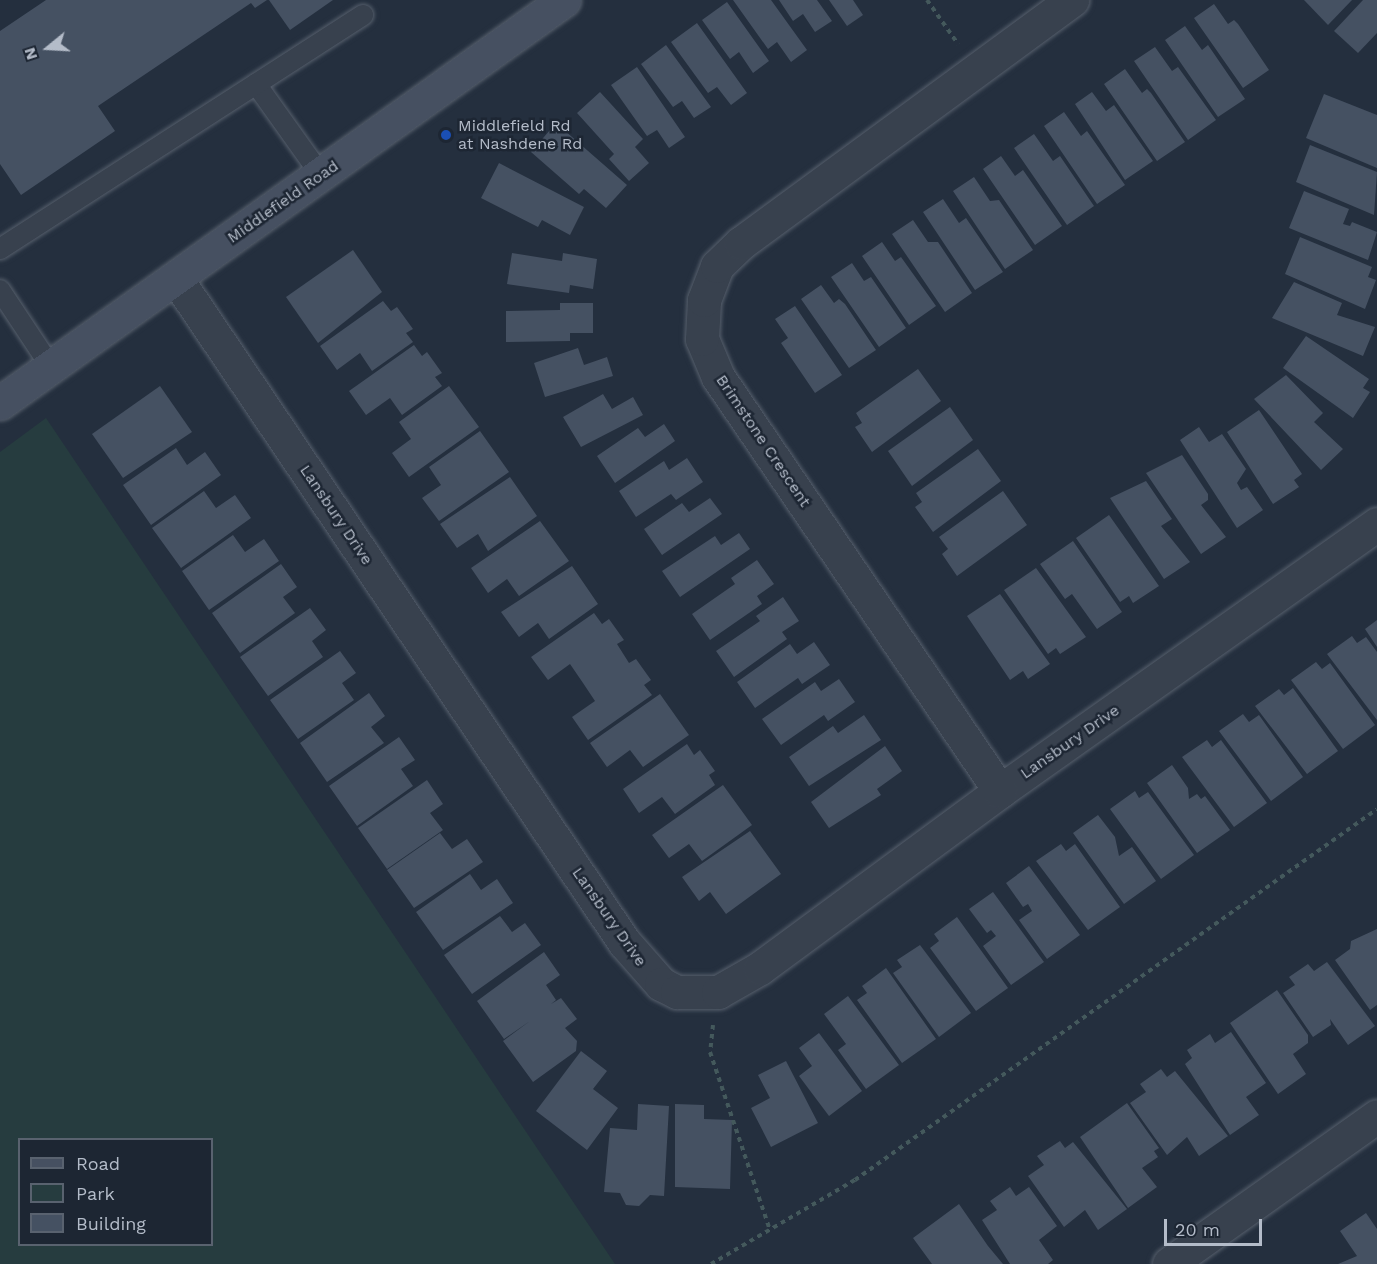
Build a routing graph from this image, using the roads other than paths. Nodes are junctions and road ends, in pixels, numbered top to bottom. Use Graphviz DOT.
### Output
graph roads {
  1 [pos="1072,0"];
  2 [pos="552,3"];
  3 [pos="363,15"];
  4 [pos="256,84"];
  5 [pos="321,175"];
  6 [pos="0,249"];
  7 [pos="176,278"];
  8 [pos="0,290"];
  9 [pos="51,367"];
  10 [pos="0,403"];
  11 [pos="1377,524"];
  12 [pos="1000,791"];
  13 [pos="1377,1116"];
  14 [pos="1168,1264"];
  1 -- 12 [label="street, Brimstone Crescent"];
  2 -- 5 [label="main road, Middlefield Road"];
  3 -- 4 [label="lane"];
  4 -- 5 [label="lane"];
  4 -- 6 [label="lane"];
  5 -- 7 [label="main road, Middlefield Road"];
  7 -- 9 [label="main road, Middlefield Road"];
  7 -- 12 [label="street, Lansbury Drive"];
  8 -- 9 [label="lane"];
  9 -- 10 [label="main road, Middlefield Road"];
  11 -- 12 [label="street, Lansbury Drive"];
  13 -- 14 [label="street"];
}
